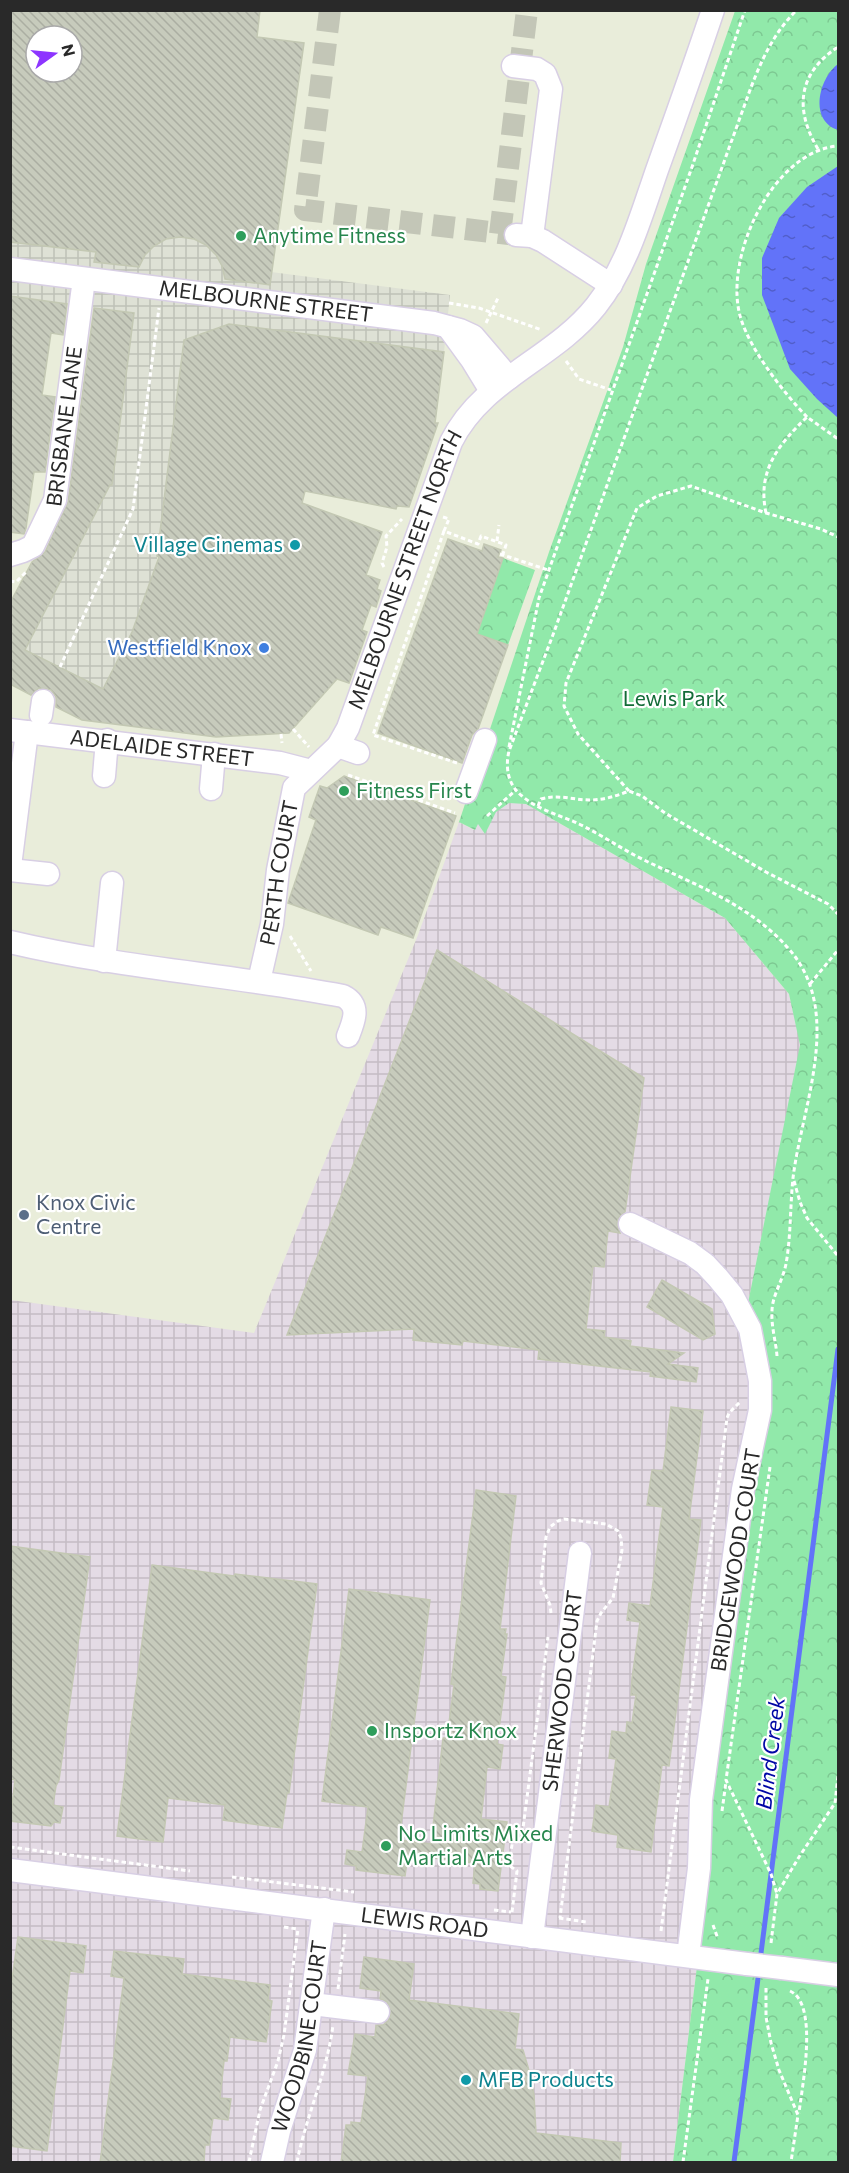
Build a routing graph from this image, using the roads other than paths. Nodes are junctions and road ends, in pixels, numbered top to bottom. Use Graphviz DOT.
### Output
graph roads {
  1 [pos="713,10"];
  2 [pos="513,66"];
  3 [pos="10,269"];
  4 [pos="84,279"];
  5 [pos="611,285"];
  6 [pos="500,384"];
  7 [pos="10,555"];
  8 [pos="31,719"];
  9 [pos="107,740"];
  10 [pos="485,740"];
  11 [pos="214,754"];
  12 [pos="311,771"];
  13 [pos="104,776"];
  14 [pos="211,789"];
  15 [pos="466,792"];
  16 [pos="10,868"];
  17 [pos="48,874"];
  18 [pos="112,883"];
  19 [pos="10,942"];
  20 [pos="104,961"];
  21 [pos="259,981"];
  22 [pos="348,1036"];
  23 [pos="630,1224"];
  24 [pos="580,1553"];
  25 [pos="10,1870"];
  26 [pos="324,1909"];
  27 [pos="532,1937"];
  28 [pos="688,1956"];
  29 [pos="838,1975"];
  30 [pos="312,2004"];
  31 [pos="378,2013"];
  32 [pos="272,2163"];
  1 -- 5 [label="street, MELBOURNE STREET NORTH"];
  2 -- 5 [label="street"];
  3 -- 4 [label="street, MELBOURNE STREET"];
  4 -- 6 [label="street, MELBOURNE STREET"];
  4 -- 7 [label="street, BRISBANE LANE"];
  5 -- 6 [label="street, MELBOURNE STREET NORTH"];
  6 -- 12 [label="street, MELBOURNE STREET NORTH"];
  8 -- 9 [label="street, ADELAIDE STREET"];
  8 -- 16 [label="street"];
  9 -- 11 [label="street, ADELAIDE STREET"];
  9 -- 13 [label="street"];
  10 -- 15 [label="street"];
  11 -- 12 [label="street, ADELAIDE STREET"];
  11 -- 14 [label="street"];
  12 -- 21 [label="street, PERTH COURT"];
  16 -- 17 [label="street"];
  18 -- 20 [label="street"];
  19 -- 20 [label="street"];
  20 -- 21 [label="street"];
  21 -- 22 [label="street"];
  23 -- 28 [label="street, BRIDGEWOOD COURT"];
  24 -- 27 [label="street, SHERWOOD COURT"];
  25 -- 26 [label="street, LEWIS ROAD"];
  26 -- 27 [label="street, LEWIS ROAD"];
  26 -- 30 [label="street, WOODBINE COURT"];
  27 -- 28 [label="street, LEWIS ROAD"];
  28 -- 29 [label="street, LEWIS ROAD, bridge"];
  30 -- 31 [label="street"];
  30 -- 32 [label="street, WOODBINE COURT"];
}
